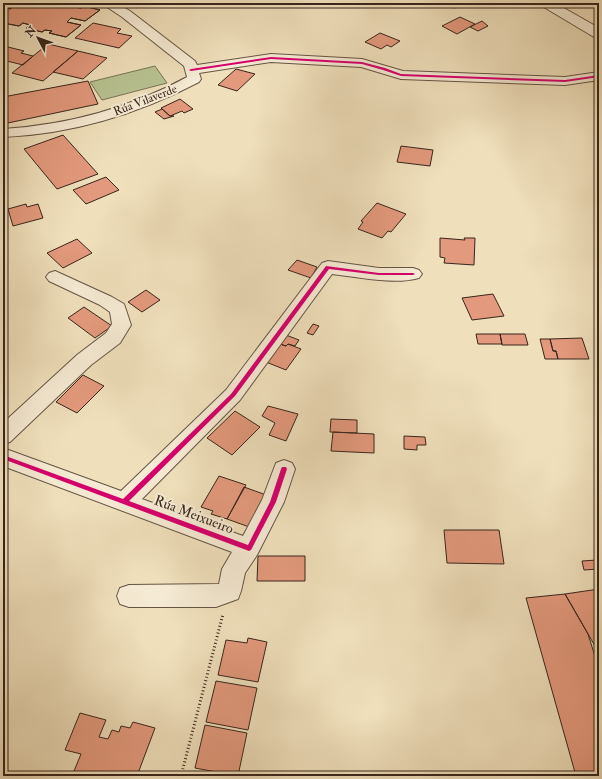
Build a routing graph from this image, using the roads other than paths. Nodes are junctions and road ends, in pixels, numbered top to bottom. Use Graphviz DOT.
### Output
graph roads {
  1 [pos="107,3"];
  2 [pos="546,3"];
  3 [pos="599,34"];
  4 [pos="191,70"];
  5 [pos="599,76"];
  6 [pos="3,133"];
  7 [pos="414,274"];
  8 [pos="55,277"];
  9 [pos="3,436"];
  10 [pos="3,456"];
  11 [pos="284,469"];
  12 [pos="125,500"];
  13 [pos="250,548"];
  14 [pos="129,596"];
  1 -- 4 [label="street"];
  2 -- 3 [label="street"];
  4 -- 5 [label="street"];
  4 -- 6 [label="street, Rúa Vilaverde"];
  7 -- 12 [label="street"];
  8 -- 9 [label="street"];
  10 -- 12 [label="street, Rúa Meixueiro"];
  11 -- 13 [label="street"];
  12 -- 13 [label="street, Rúa Meixueiro"];
  13 -- 14 [label="street"];
}
